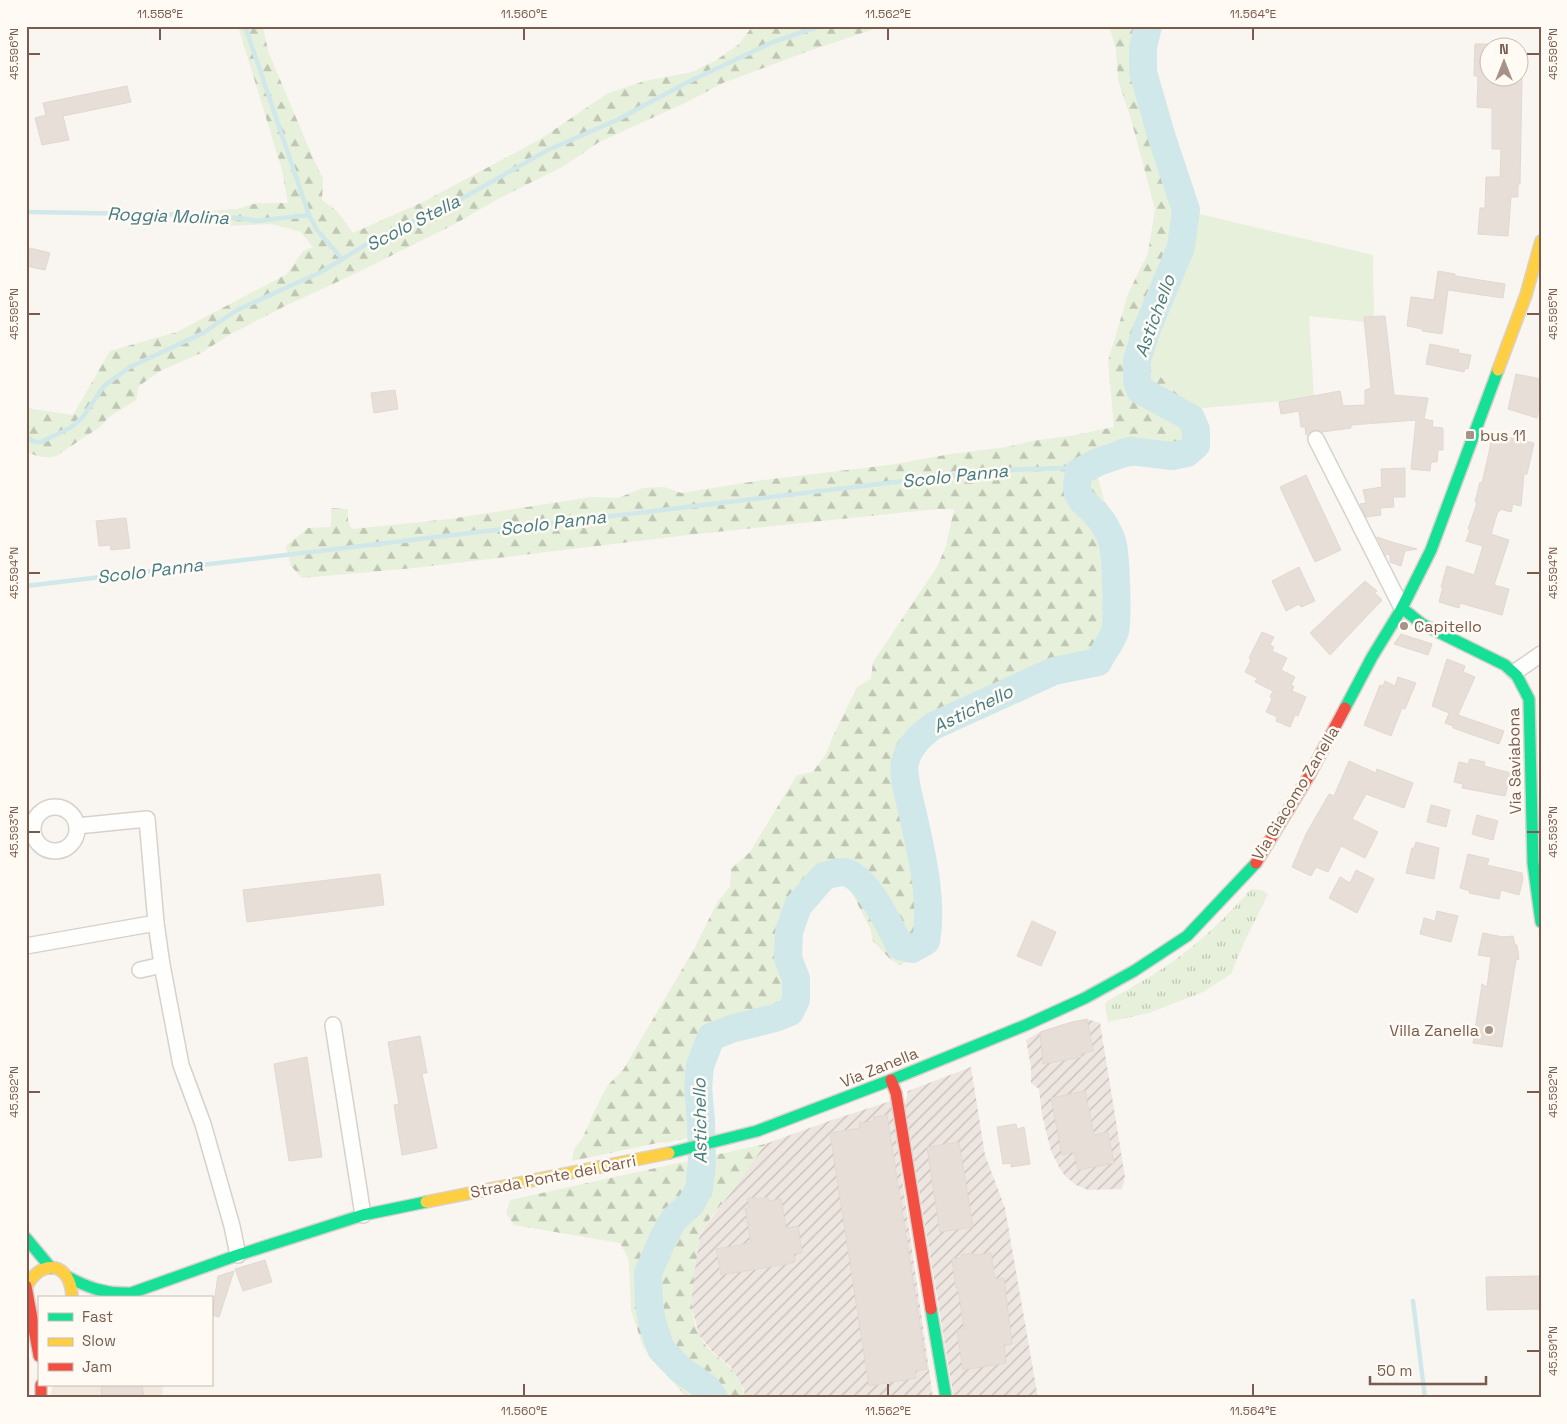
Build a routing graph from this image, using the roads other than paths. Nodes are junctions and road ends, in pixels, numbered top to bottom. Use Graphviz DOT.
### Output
graph roads {
  1 [pos="1541,241"];
  2 [pos="1316,439"];
  3 [pos="1402,608"];
  4 [pos="1541,654"];
  5 [pos="1515,672"];
  6 [pos="77,826"];
  7 [pos="1536,829"];
  8 [pos="1541,922"];
  9 [pos="156,923"];
  10 [pos="26,946"];
  11 [pos="162,965"];
  12 [pos="140,970"];
  13 [pos="333,1025"];
  14 [pos="1026,1025"];
  15 [pos="891,1080"];
  16 [pos="742,1135"];
  17 [pos="363,1215"];
  18 [pos="26,1238"];
  19 [pos="238,1255"];
  20 [pos="51,1268"];
  21 [pos="68,1277"];
  22 [pos="26,1287"];
  23 [pos="72,1296"];
  24 [pos="122,1296"];
  25 [pos="29,1302"];
  26 [pos="38,1310"];
  27 [pos="38,1344"];
  28 [pos="946,1398"];
  1 -- 3 [label="street, Via Giacomo Zanella"];
  2 -- 3 [label="street"];
  3 -- 5 [label="street"];
  3 -- 14 [label="street, Via Giacomo Zanella"];
  4 -- 5 [label="street"];
  5 -- 7 [label="street, Via Saviabona"];
  6 -- 9 [label="street"];
  7 -- 8 [label="street, Via Saviabona"];
  9 -- 10 [label="street"];
  9 -- 11 [label="street"];
  11 -- 12 [label="street"];
  11 -- 19 [label="street"];
  13 -- 17 [label="street"];
  14 -- 15 [label="street, Via Zanella"];
  15 -- 16 [label="street, Via Zanella"];
  15 -- 28 [label="street"];
  16 -- 17 [label="street, Strada Ponte dei Carri"];
  17 -- 19 [label="street, Strada Ponte dei Carri"];
  18 -- 20 [label="street"];
  19 -- 24 [label="street, Strada Ponte dei Carri"];
  20 -- 21 [label="street, Strada Ponte dei Carri"];
  20 -- 22 [label="street"];
  21 -- 23 [label="street"];
  21 -- 24 [label="street, Strada Ponte dei Carri"];
  22 -- 25 [label="street"];
  25 -- 26 [label="street"];
  25 -- 27 [label="street"];
}
